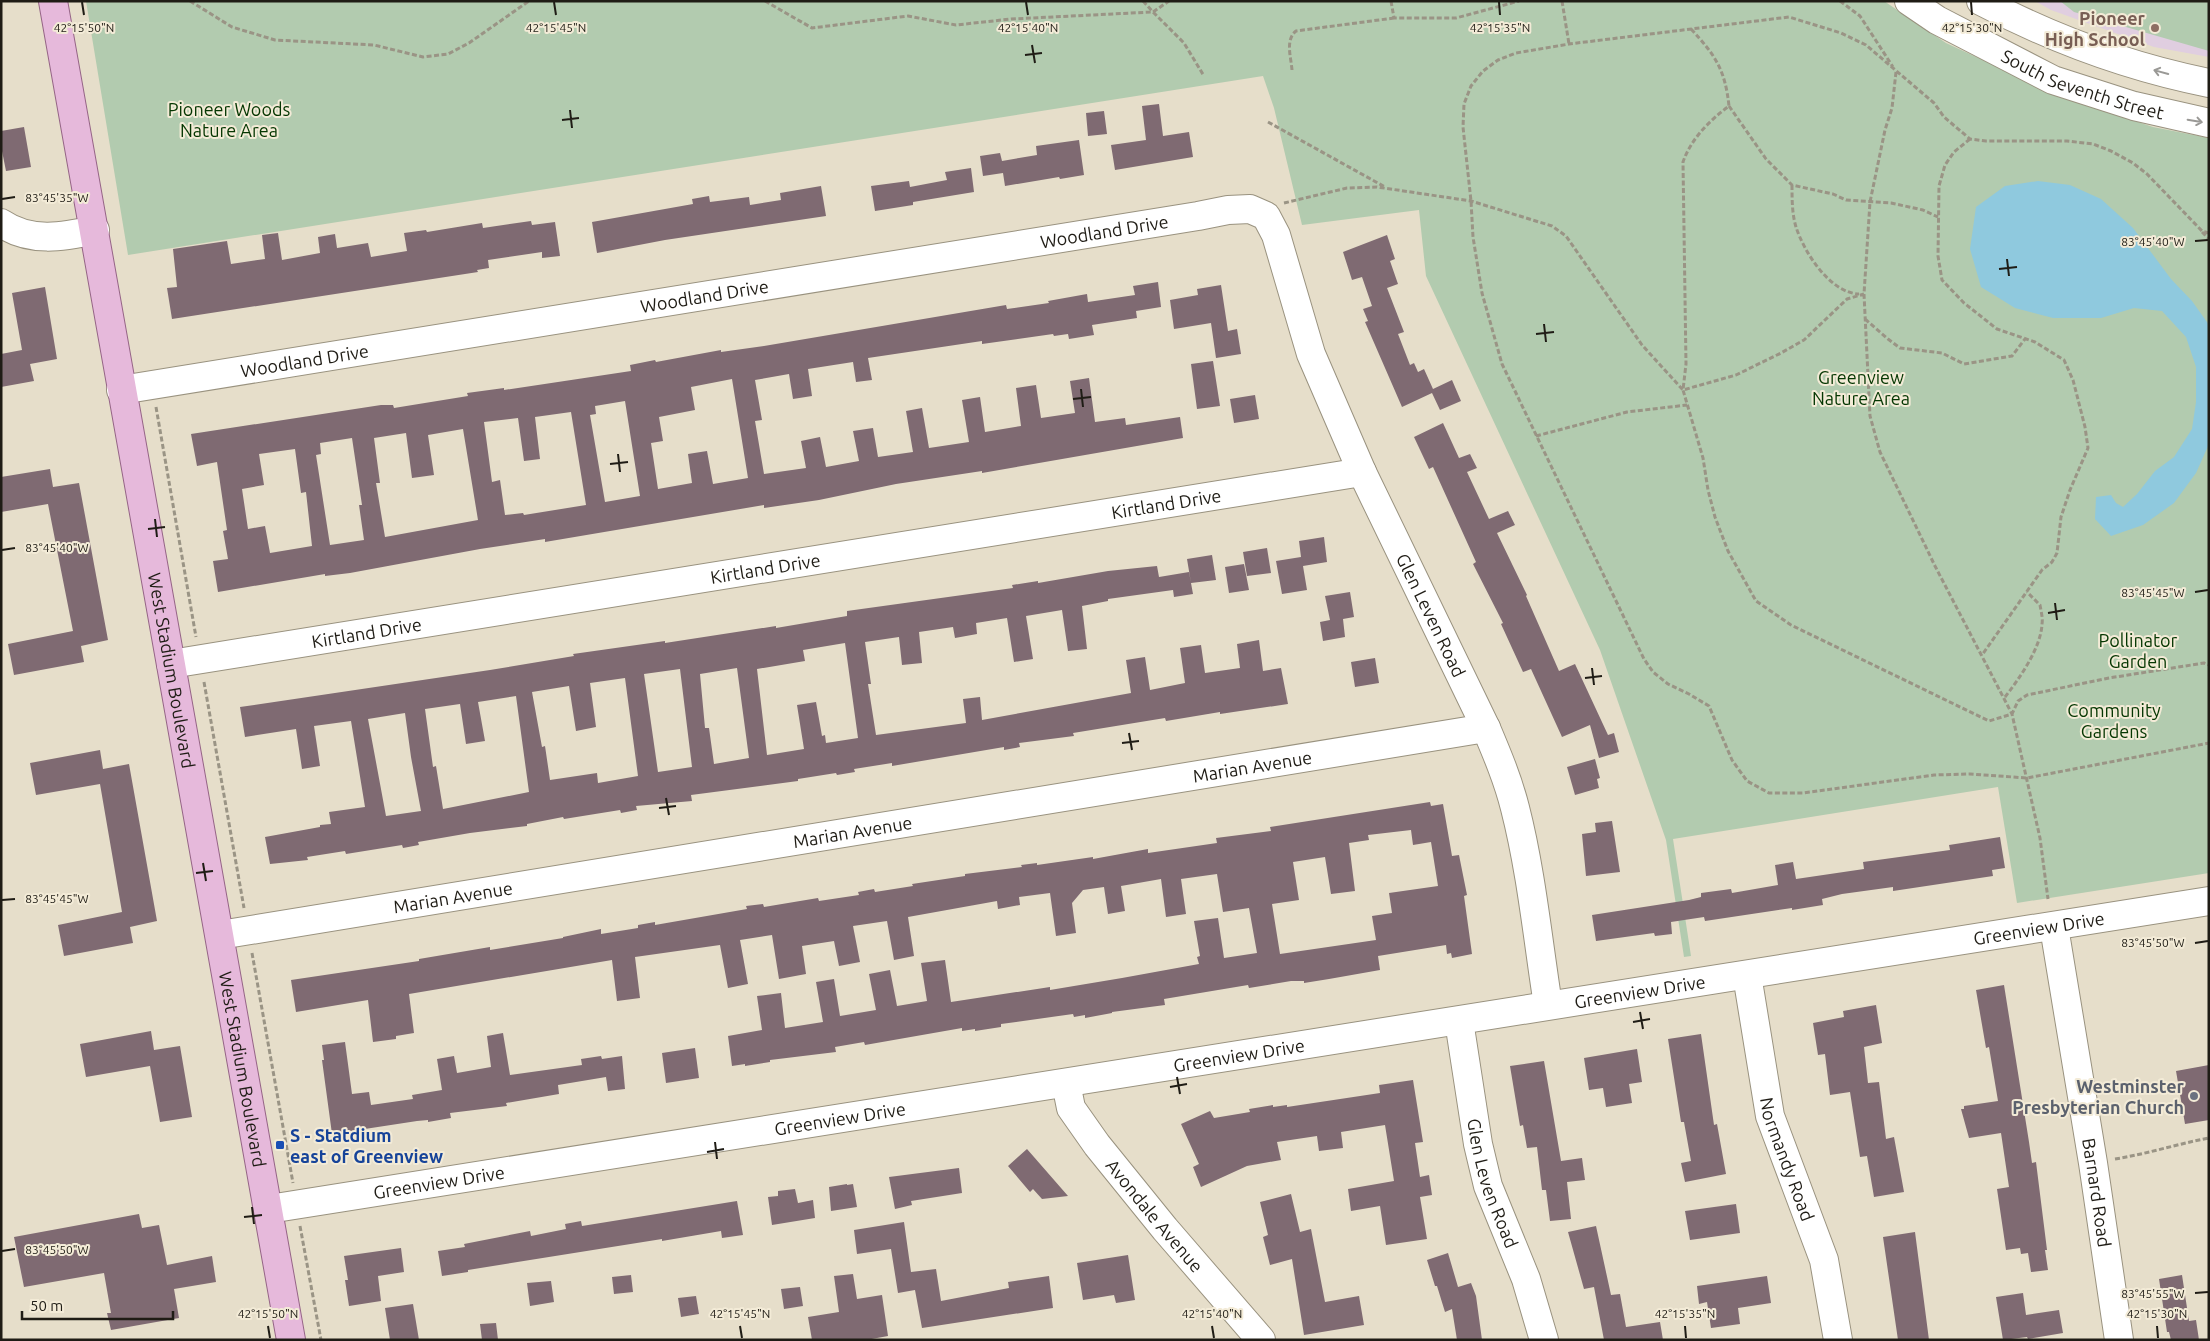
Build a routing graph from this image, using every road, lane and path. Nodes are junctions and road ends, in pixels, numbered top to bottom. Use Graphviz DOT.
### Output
graph roads {
  1 [pos="53,1"];
  2 [pos="190,1"];
  3 [pos="529,1"];
  4 [pos="766,1"];
  5 [pos="1143,1"];
  6 [pos="1170,1"];
  7 [pos="1391,1"];
  8 [pos="1519,1"];
  9 [pos="1562,1"];
  10 [pos="1840,1"];
  11 [pos="1910,1"];
  12 [pos="1981,1"];
  13 [pos="1153,12"];
  14 [pos="1394,18"];
  15 [pos="1690,28"];
  16 [pos="1569,44"];
  17 [pos="1292,70"];
  18 [pos="1896,72"];
  19 [pos="1204,76"];
  20 [pos="2209,83"];
  21 [pos="1729,106"];
  22 [pos="1268,122"];
  23 [pos="2209,123"];
  24 [pos="1970,139"];
  25 [pos="1792,185"];
  26 [pos="1387,188"];
  27 [pos="1472,201"];
  28 [pos="1870,202"];
  29 [pos="1250,210"];
  30 [pos="1938,217"];
  31 [pos="1,223"];
  32 [pos="95,230"];
  33 [pos="2202,231"];
  34 [pos="2209,233"];
  35 [pos="2209,239"];
  36 [pos="1864,294"];
  37 [pos="1865,319"];
  38 [pos="2025,339"];
  39 [pos="121,390"];
  40 [pos="1682,390"];
  41 [pos="1687,405"];
  42 [pos="156,406"];
  43 [pos="1536,436"];
  44 [pos="1362,472"];
  45 [pos="2027,592"];
  46 [pos="1982,655"];
  47 [pos="200,659"];
  48 [pos="171,664"];
  49 [pos="2209,665"];
  50 [pos="2005,697"];
  51 [pos="2012,714"];
  52 [pos="1486,728"];
  53 [pos="2209,743"];
  54 [pos="2027,778"];
  55 [pos="2048,899"];
  56 [pos="2209,901"];
  57 [pos="2054,927"];
  58 [pos="248,930"];
  59 [pos="220,934"];
  60 [pos="1747,975"];
  61 [pos="1548,1005"];
  62 [pos="1459,1021"];
  63 [pos="1066,1083"];
  64 [pos="2209,1138"];
  65 [pos="2093,1163"];
  66 [pos="297,1205"];
  67 [pos="269,1209"];
  68 [pos="1254,1339"];
  69 [pos="291,1340"];
  70 [pos="321,1340"];
  71 [pos="1544,1340"];
  72 [pos="1838,1340"];
  73 [pos="2119,1340"];
  1 -- 32 [label="main road, West Stadium Boulevard"];
  2 -- 3 [label="path"];
  4 -- 13 [label="path"];
  5 -- 13 [label="path"];
  6 -- 13 [label="path"];
  7 -- 14 [label="path"];
  8 -- 14 [label="path"];
  9 -- 16 [label="path"];
  10 -- 18 [label="path"];
  11 -- 23 [label="street, South Seventh Street, one-way"];
  20 -- 12 [label="street, South Seventh Street, one-way"];
  13 -- 19 [label="path"];
  14 -- 17 [label="path"];
  15 -- 16 [label="path"];
  15 -- 18 [label="path"];
  15 -- 21 [label="path"];
  16 -- 27 [label="path"];
  18 -- 24 [label="path"];
  18 -- 28 [label="path"];
  21 -- 25 [label="path"];
  21 -- 40 [label="path"];
  22 -- 26 [label="path"];
  24 -- 30 [label="path"];
  24 -- 33 [label="path"];
  25 -- 28 [label="path"];
  25 -- 36 [label="path"];
  26 -- 27 [label="path"];
  26 -- 29 [label="path"];
  27 -- 40 [label="path"];
  27 -- 43 [label="path"];
  28 -- 30 [label="path"];
  28 -- 36 [label="path"];
  29 -- 39 [label="street, Woodland Drive"];
  29 -- 44 [label="street, Glen Leven Road"];
  30 -- 38 [label="path"];
  31 -- 32 [label="street"];
  32 -- 39 [label="main road, West Stadium Boulevard"];
  33 -- 34 [label="path"];
  33 -- 35 [label="path"];
  36 -- 37 [label="path"];
  36 -- 40 [label="path"];
  37 -- 38 [label="path"];
  37 -- 46 [label="path"];
  38 -- 45 [label="path"];
  39 -- 48 [label="main road, West Stadium Boulevard"];
  40 -- 41 [label="path"];
  41 -- 43 [label="path"];
  41 -- 51 [label="path"];
  42 -- 47 [label="path"];
  43 -- 54 [label="path"];
  44 -- 47 [label="street, Kirtland Drive"];
  44 -- 52 [label="street, Glen Leven Road"];
  45 -- 46 [label="path"];
  45 -- 50 [label="path"];
  46 -- 50 [label="path"];
  47 -- 48 [label="street, Kirtland Drive"];
  47 -- 58 [label="path"];
  48 -- 59 [label="main road, West Stadium Boulevard"];
  49 -- 51 [label="path"];
  50 -- 51 [label="path"];
  51 -- 54 [label="path"];
  52 -- 58 [label="street, Marian Avenue"];
  52 -- 61 [label="street, Glen Leven Road"];
  53 -- 54 [label="path"];
  54 -- 55 [label="path"];
  56 -- 57 [label="street, Greenview Drive"];
  57 -- 60 [label="street, Greenview Drive"];
  57 -- 65 [label="street, Barnard Road"];
  58 -- 59 [label="street, Marian Avenue"];
  58 -- 66 [label="path"];
  59 -- 67 [label="main road, West Stadium Boulevard"];
  60 -- 61 [label="street, Greenview Drive"];
  60 -- 72 [label="street, Normandy Road"];
  61 -- 62 [label="street, Greenview Drive"];
  62 -- 63 [label="street, Greenview Drive"];
  62 -- 71 [label="street, Glen Leven Road"];
  63 -- 66 [label="street, Greenview Drive"];
  63 -- 68 [label="street, Avondale Avenue"];
  64 -- 65 [label="path"];
  65 -- 73 [label="street, Barnard Road"];
  66 -- 67 [label="street, Greenview Drive"];
  66 -- 70 [label="path"];
  67 -- 69 [label="main road, West Stadium Boulevard"];
}
